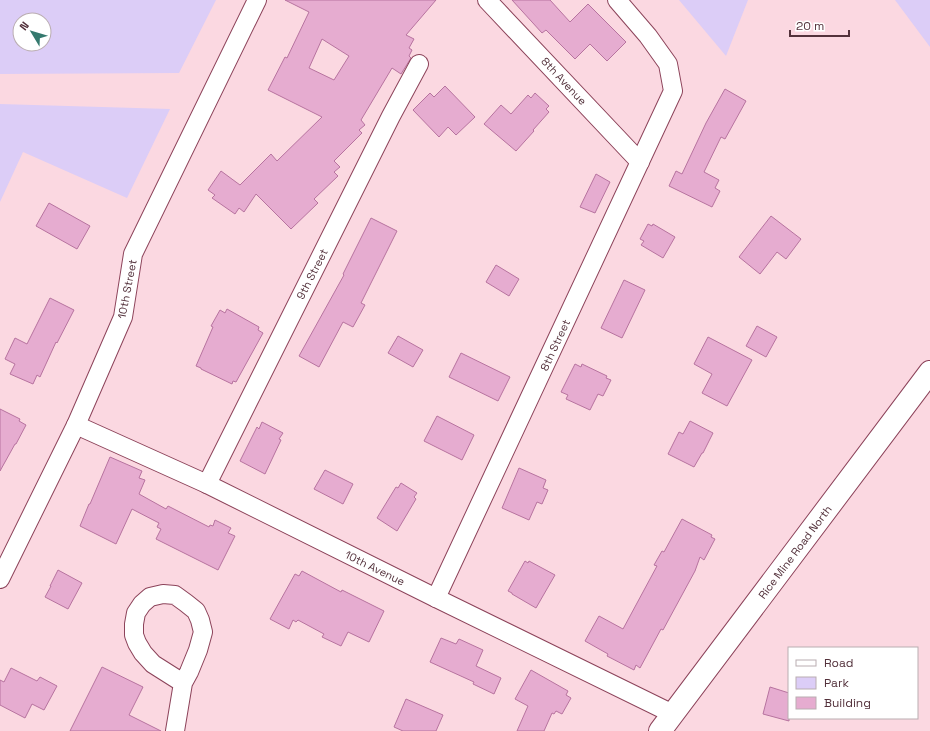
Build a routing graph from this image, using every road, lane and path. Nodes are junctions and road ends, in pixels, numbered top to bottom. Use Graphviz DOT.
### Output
graph roads {
  1 [pos="257,0"];
  2 [pos="487,0"];
  3 [pos="617,0"];
  4 [pos="419,64"];
  5 [pos="640,162"];
  6 [pos="930,372"];
  7 [pos="76,425"];
  8 [pos="207,484"];
  9 [pos="0,579"];
  10 [pos="436,598"];
  11 [pos="183,683"];
  12 [pos="666,722"];
  13 [pos="175,731"];
  1 -- 7 [label="street, 10th Street"];
  2 -- 5 [label="street, 8th Avenue"];
  3 -- 5 [label="street, 8th Street"];
  4 -- 8 [label="street, 9th Street"];
  5 -- 10 [label="street, 8th Street"];
  6 -- 12 [label="main road, Rice Mine Road North"];
  7 -- 8 [label="street, 10th Avenue"];
  7 -- 9 [label="street, 10th Street"];
  8 -- 10 [label="street, 10th Avenue"];
  10 -- 12 [label="street, 10th Avenue"];
  11 -- 11 [label="street"];
  11 -- 13 [label="street"];
}
